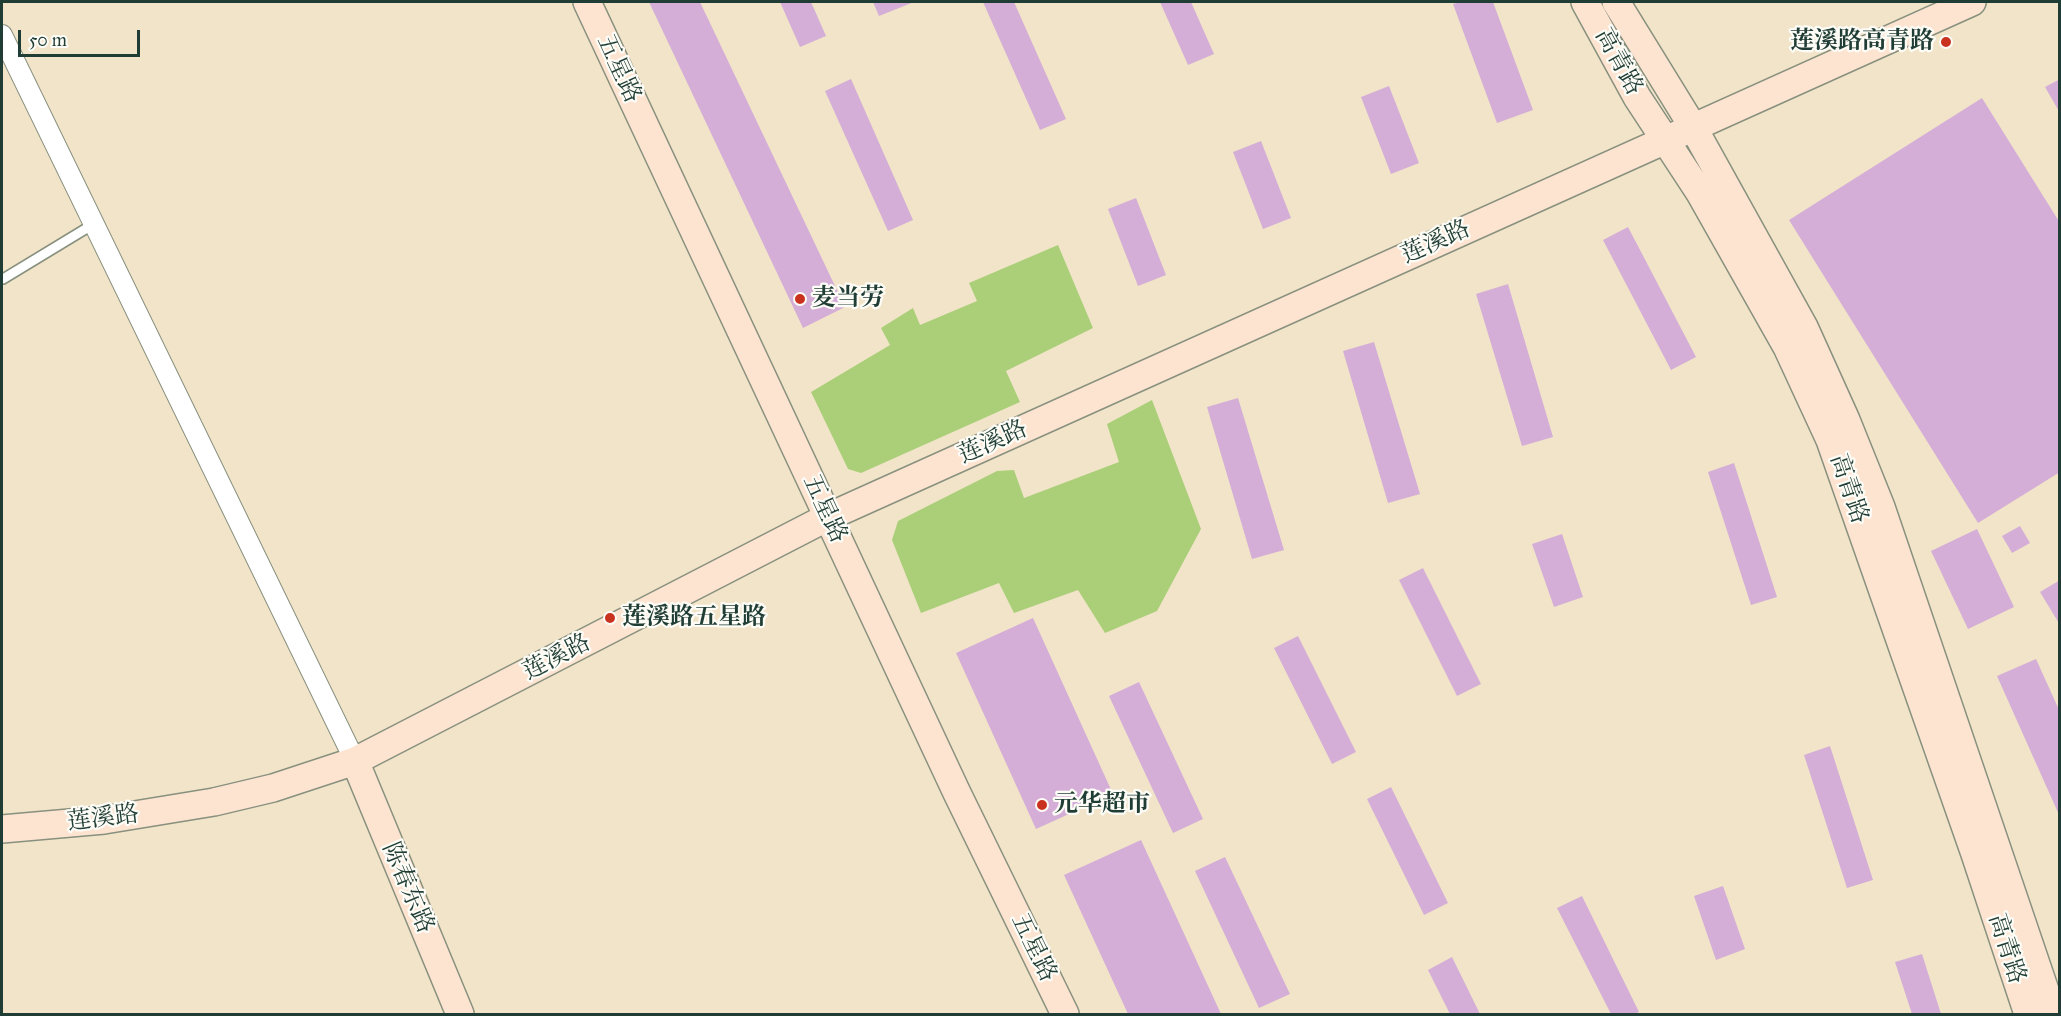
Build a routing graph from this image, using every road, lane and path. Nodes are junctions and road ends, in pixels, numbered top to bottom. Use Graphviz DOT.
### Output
graph roads {
  1 [pos="586,2"];
  2 [pos="1585,2"];
  3 [pos="1616,2"];
  4 [pos="1972,2"];
  5 [pos="2,35"];
  6 [pos="1693,127"];
  7 [pos="1665,140"];
  8 [pos="92,225"];
  9 [pos="3,279"];
  10 [pos="828,517"];
  11 [pos="355,761"];
  12 [pos="2,829"];
  13 [pos="460,1014"];
  14 [pos="1065,1014"];
  15 [pos="2028,1014"];
  16 [pos="2053,1014"];
  1 -- 10 [label="street, 五星路"];
  2 -- 7 [label="street, 高青路"];
  3 -- 6 [label="street, 高青路"];
  4 -- 6 [label="street, 莲溪路"];
  5 -- 8 [label="street"];
  6 -- 7 [label="street, 莲溪路"];
  6 -- 16 [label="street, 高青路"];
  7 -- 10 [label="street, 莲溪路"];
  7 -- 15 [label="street, 高青路"];
  8 -- 9 [label="lane"];
  8 -- 11 [label="street"];
  10 -- 11 [label="street, 莲溪路"];
  10 -- 14 [label="street, 五星路"];
  11 -- 12 [label="street, 莲溪路"];
  11 -- 13 [label="street, 陈春东路"];
}
